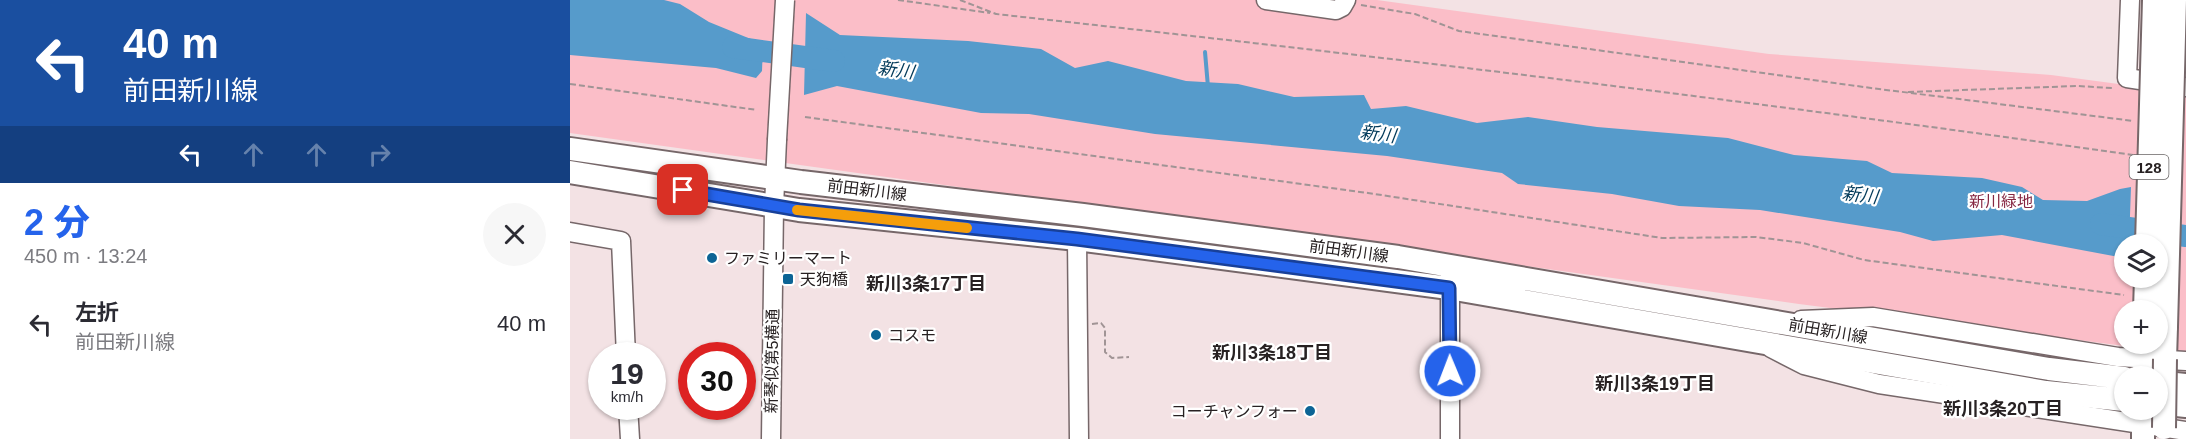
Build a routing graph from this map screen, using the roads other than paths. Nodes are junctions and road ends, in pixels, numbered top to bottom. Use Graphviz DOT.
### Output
graph roads {
  1 [pos="785,0"];
  2 [pos="1266,0"];
  3 [pos="2130,0"];
  4 [pos="2154,0"];
  5 [pos="2175,0"];
  6 [pos="1352,2"];
  7 [pos="2186,87"];
  8 [pos="570,149"];
  9 [pos="570,172"];
  10 [pos="775,179"];
  11 [pos="774,206"];
  12 [pos="570,232"];
  13 [pos="2147,234"];
  14 [pos="1077,239"];
  15 [pos="1449,277"];
  16 [pos="1774,321"];
  17 [pos="625,342"];
  18 [pos="1762,343"];
  19 [pos="2157,360"];
  20 [pos="2114,377"];
  21 [pos="2168,384"];
  22 [pos="2186,386"];
  23 [pos="2114,399"];
  24 [pos="2168,404"];
  25 [pos="2186,406"];
  26 [pos="629,420"];
  27 [pos="2157,429"];
  28 [pos="630,439"];
  29 [pos="771,439"];
  30 [pos="1079,439"];
  31 [pos="1450,439"];
  1 -- 10 [label="street, 新琴似第5横通, bridge"];
  2 -- 6 [label="street"];
  3 -- 7 [label="street"];
  4 -- 13 [label="main road, 128, bridge"];
  5 -- 19 [label="main road, 128, bridge"];
  8 -- 10 [label="main road, 前田新川線"];
  9 -- 11 [label="main road, 前田新川線"];
  10 -- 11 [label="street, 新琴似第5横通"];
  10 -- 15 [label="main road, 前田新川線"];
  11 -- 14 [label="main road, 前田新川線"];
  11 -- 29 [label="street, 新琴似第5横通"];
  12 -- 17 [label="street"];
  14 -- 15 [label="main road, 前田新川線"];
  14 -- 30 [label="street"];
  15 -- 16 [label="main road, 前田新川線"];
  15 -- 18 [label="main road, 前田新川線"];
  15 -- 31 [label="street"];
  16 -- 19 [label="street"];
  16 -- 20 [label="main road, 前田新川線"];
  18 -- 23 [label="main road, 前田新川線"];
  18 -- 27 [label="street"];
  19 -- 27 [label="main road, 128, bridge"];
  21 -- 22 [label="main road"];
  24 -- 25 [label="main road"];
  26 -- 28 [label="street"];
}
